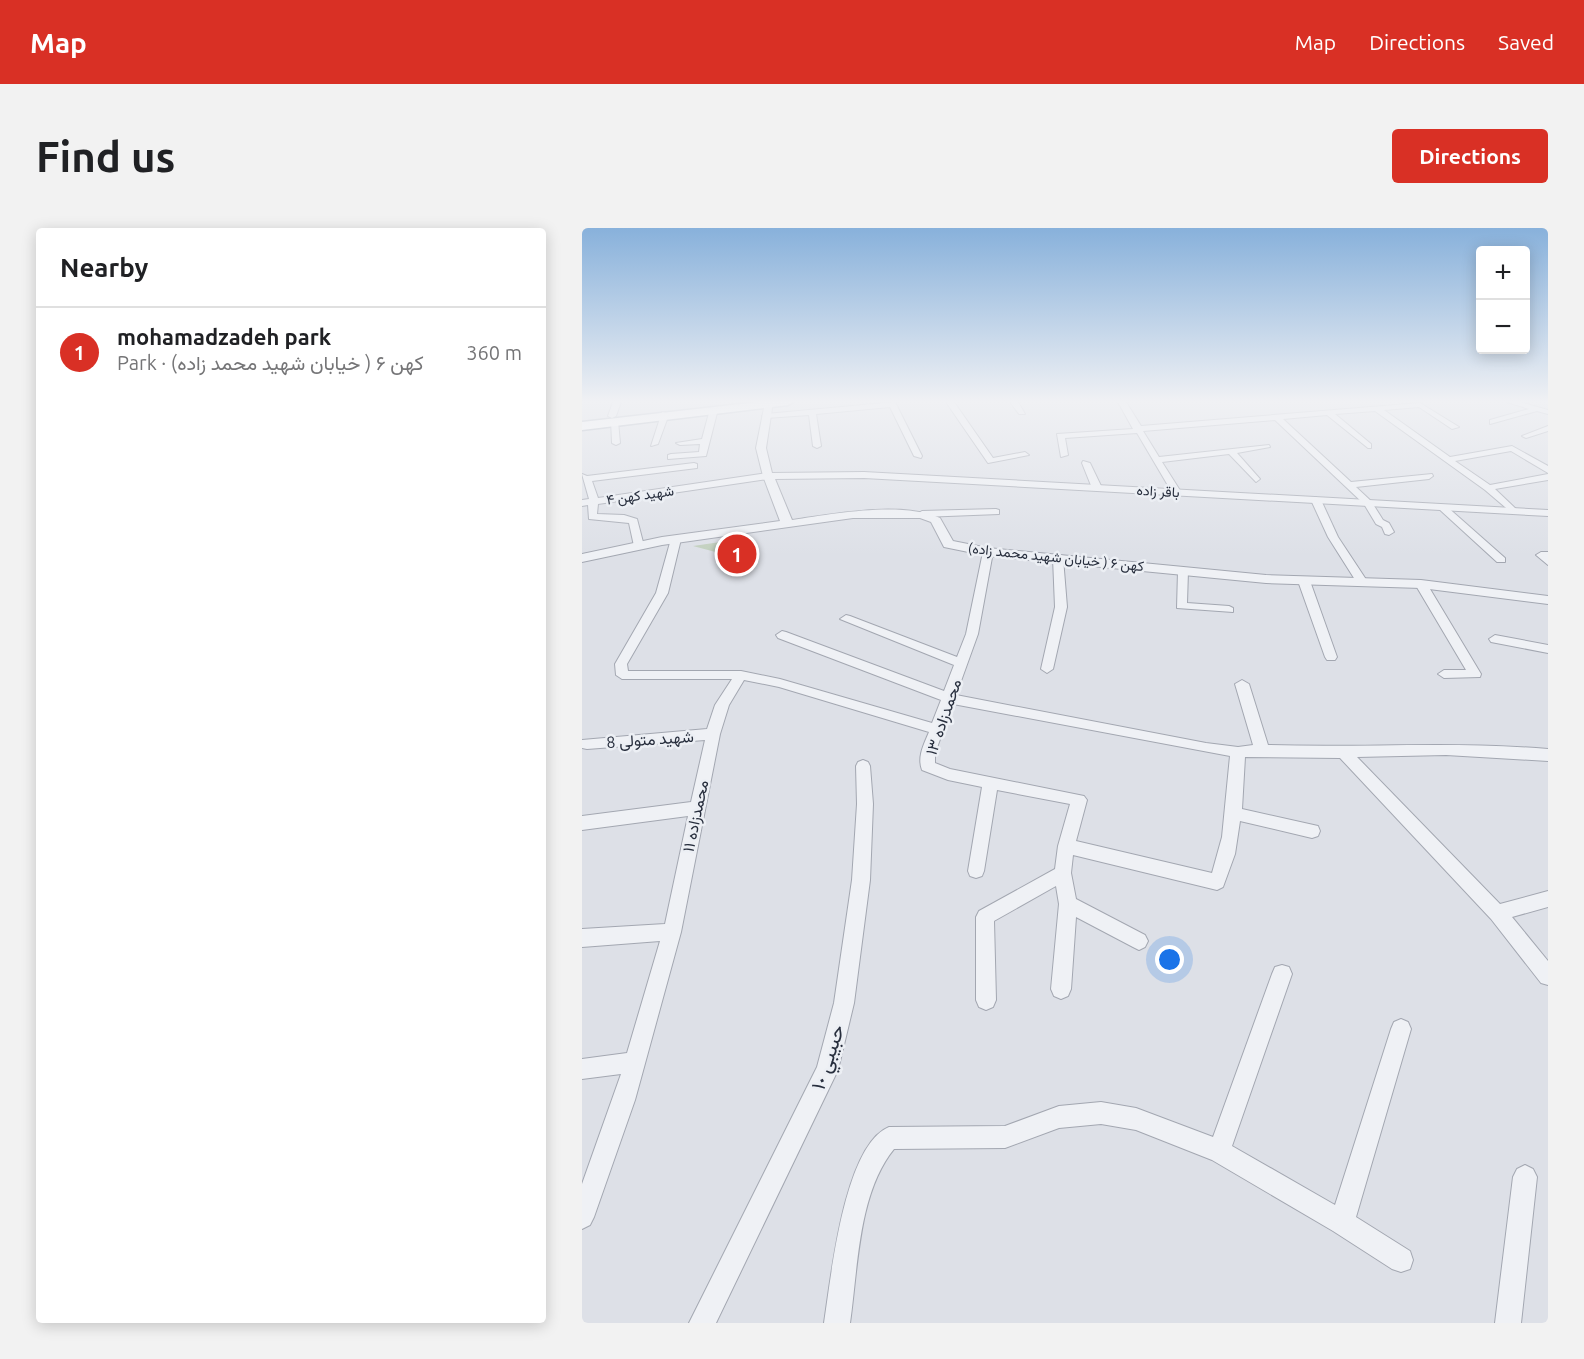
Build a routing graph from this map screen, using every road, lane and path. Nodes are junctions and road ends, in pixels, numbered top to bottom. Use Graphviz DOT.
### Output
graph roads {
  1 [pos="703,453"];
  2 [pos="762,453"];
  3 [pos="917,453"];
  4 [pos="986,453"];
  5 [pos="1152,453"];
  6 [pos="1213,453"];
  7 [pos="1233,453"];
  8 [pos="1315,453"];
  9 [pos="1437,453"];
  10 [pos="1484,453"];
  11 [pos="1520,453"];
  12 [pos="1025,455"];
  13 [pos="671,456"];
  14 [pos="918,456"];
  15 [pos="1156,460"];
  16 [pos="1446,460"];
  17 [pos="1086,463"];
  18 [pos="694,466"];
  19 [pos="1548,470"];
  20 [pos="768,476"];
  21 [pos="1429,476"];
  22 [pos="1548,477"];
  23 [pos="584,478"];
  24 [pos="1256,479"];
  25 [pos="1349,485"];
  26 [pos="1097,488"];
  27 [pos="1488,488"];
  28 [pos="1176,492"];
  29 [pos="1316,500"];
  30 [pos="593,502"];
  31 [pos="582,503"];
  32 [pos="1368,503"];
  33 [pos="1442,507"];
  34 [pos="1512,510"];
  35 [pos="996,512"];
  36 [pos="1548,513"];
  37 [pos="922,514"];
  38 [pos="787,523"];
  39 [pos="1389,532"];
  40 [pos="676,539"];
  41 [pos="639,546"];
  42 [pos="988,552"];
  43 [pos="1548,555"];
  44 [pos="1058,558"];
  45 [pos="583,559"];
  46 [pos="1501,560"];
  47 [pos="1548,562"];
  48 [pos="1183,570"];
  49 [pos="1304,581"];
  50 [pos="1363,584"];
  51 [pos="1421,584"];
  52 [pos="1548,600"];
  53 [pos="1229,610"];
  54 [pos="846,618"];
  55 [pos="782,635"];
  56 [pos="1495,639"];
  57 [pos="1548,649"];
  58 [pos="1331,657"];
  59 [pos="961,663"];
  60 [pos="1047,669"];
  61 [pos="1444,674"];
  62 [pos="741,675"];
  63 [pos="1242,684"];
  64 [pos="948,698"];
  65 [pos="937,729"];
  66 [pos="713,734"];
  67 [pos="587,744"];
  68 [pos="1262,750"];
  69 [pos="1238,752"];
  70 [pos="1344,753"];
  71 [pos="1548,755"];
  72 [pos="863,766"];
  73 [pos="990,783"];
  74 [pos="697,808"];
  75 [pos="1232,813"];
  76 [pos="582,823"];
  77 [pos="1312,831"];
  78 [pos="1066,846"];
  79 [pos="976,871"];
  80 [pos="1063,873"];
  81 [pos="1548,899"];
  82 [pos="1068,904"];
  83 [pos="1497,913"];
  84 [pos="672,932"];
  85 [pos="582,938"];
  86 [pos="1139,941"];
  87 [pos="1282,974"];
  88 [pos="1548,976"];
  89 [pos="1061,989"];
  90 [pos="986,1000"];
  91 [pos="1401,1029"];
  92 [pos="635,1062"];
  93 [pos="582,1069"];
  94 [pos="1219,1151"];
  95 [pos="1526,1177"];
  96 [pos="582,1217"];
  97 [pos="1342,1222"];
  98 [pos="1401,1260"];
  99 [pos="702,1323"];
  100 [pos="837,1323"];
  101 [pos="1509,1323"];
  1 -- 13 [label="street"];
  2 -- 20 [label="street"];
  3 -- 14 [label="street"];
  4 -- 12 [label="street"];
  5 -- 15 [label="street"];
  6 -- 15 [label="street"];
  7 -- 24 [label="street"];
  8 -- 25 [label="street"];
  9 -- 16 [label="street"];
  10 -- 16 [label="street"];
  11 -- 19 [label="street"];
  15 -- 28 [label="street"];
  16 -- 27 [label="street"];
  17 -- 26 [label="street"];
  18 -- 23 [label="street"];
  20 -- 26 [label="street, باقر زاده"];
  20 -- 30 [label="street, شهید کهن ۴"];
  20 -- 38 [label="street"];
  21 -- 25 [label="street"];
  22 -- 27 [label="street"];
  23 -- 30 [label="street"];
  25 -- 32 [label="street"];
  26 -- 28 [label="street, باقر زاده"];
  27 -- 34 [label="street"];
  28 -- 29 [label="street, باقر زاده"];
  29 -- 32 [label="street, باقر زاده"];
  29 -- 50 [label="street"];
  30 -- 31 [label="street, شهید کهن ۴"];
  30 -- 41 [label="street"];
  32 -- 33 [label="street, باقر زاده"];
  32 -- 39 [label="street"];
  33 -- 34 [label="street, باقر زاده"];
  33 -- 46 [label="street"];
  34 -- 36 [label="street, باقر زاده"];
  35 -- 37 [label="street"];
  37 -- 38 [label="street"];
  37 -- 42 [label="street, کهن ۶ ( خیابان شهید محمد زاده)"];
  38 -- 40 [label="street"];
  40 -- 41 [label="street"];
  40 -- 62 [label="street"];
  41 -- 45 [label="street"];
  42 -- 44 [label="street, کهن ۶ ( خیابان شهید محمد زاده)"];
  42 -- 59 [label="street, محمدزاده ۱۳"];
  43 -- 47 [label="street"];
  44 -- 48 [label="street, کهن ۶ ( خیابان شهید محمد زاده)"];
  44 -- 60 [label="street"];
  48 -- 49 [label="street, کهن ۶ ( خیابان شهید محمد زاده)"];
  48 -- 53 [label="street"];
  49 -- 50 [label="street, کهن ۶ ( خیابان شهید محمد زاده)"];
  49 -- 58 [label="street"];
  50 -- 51 [label="street, کهن ۶ ( خیابان شهید محمد زاده)"];
  51 -- 52 [label="street, کهن ۶ ( خیابان شهید محمد زاده)"];
  51 -- 61 [label="street"];
  54 -- 59 [label="street"];
  55 -- 64 [label="street"];
  56 -- 57 [label="street"];
  59 -- 64 [label="street, محمدزاده ۱۳"];
  62 -- 65 [label="street"];
  62 -- 66 [label="street, محمدزاده ۱۱"];
  63 -- 68 [label="street"];
  64 -- 65 [label="street, محمدزاده ۱۳"];
  64 -- 69 [label="street"];
  65 -- 73 [label="street, محمدزاده ۱۳"];
  66 -- 67 [label="street, شهید متولی 8"];
  66 -- 74 [label="street, محمدزاده ۱۱"];
  68 -- 69 [label="street"];
  68 -- 70 [label="street"];
  69 -- 75 [label="street"];
  70 -- 71 [label="street"];
  70 -- 83 [label="street"];
  72 -- 99 [label="street, حبيبي ١٠"];
  73 -- 78 [label="street, محمدزاده ۱۳"];
  73 -- 79 [label="street"];
  74 -- 76 [label="street"];
  74 -- 84 [label="street, محمدزاده ۱۱"];
  75 -- 77 [label="street"];
  75 -- 78 [label="street"];
  78 -- 80 [label="street"];
  80 -- 82 [label="street"];
  80 -- 90 [label="street"];
  81 -- 83 [label="street"];
  82 -- 86 [label="street"];
  82 -- 89 [label="street"];
  83 -- 88 [label="street"];
  84 -- 85 [label="street"];
  84 -- 92 [label="street, محمدزاده ۱۱"];
  87 -- 94 [label="street"];
  91 -- 97 [label="street"];
  92 -- 93 [label="street"];
  92 -- 96 [label="street, محمدزاده ۱۱"];
  94 -- 97 [label="street"];
  94 -- 100 [label="street"];
  95 -- 101 [label="street"];
  97 -- 98 [label="street"];
}
